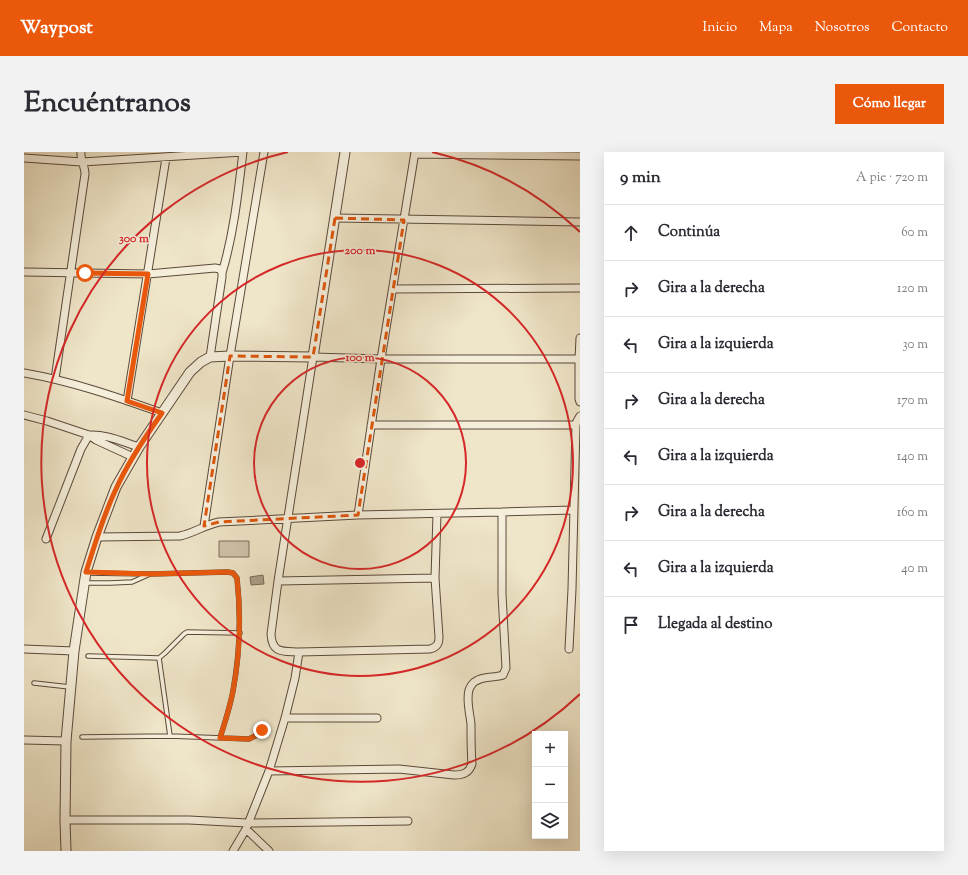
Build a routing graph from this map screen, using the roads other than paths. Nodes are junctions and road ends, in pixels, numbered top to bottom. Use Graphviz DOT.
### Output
graph roads {
  1 [pos="80,152"];
  2 [pos="244,152"];
  3 [pos="264,152"];
  4 [pos="345,152"];
  5 [pos="415,153"];
  6 [pos="580,156"];
  7 [pos="24,158"];
  8 [pos="166,158"];
  9 [pos="82,162"];
  10 [pos="335,218"];
  11 [pos="404,220"];
  12 [pos="580,222"];
  13 [pos="24,272"];
  14 [pos="222,272"];
  15 [pos="70,273"];
  16 [pos="148,274"];
  17 [pos="580,288"];
  18 [pos="393,289"];
  19 [pos="580,338"];
  20 [pos="230,356"];
  21 [pos="210,357"];
  22 [pos="314,357"];
  23 [pos="381,359"];
  24 [pos="579,359"];
  25 [pos="24,373"];
  26 [pos="55,379"];
  27 [pos="127,401"];
  28 [pos="580,402"];
  29 [pos="162,413"];
  30 [pos="24,416"];
  31 [pos="580,416"];
  32 [pos="371,424"];
  33 [pos="576,425"];
  34 [pos="89,435"];
  35 [pos="139,447"];
  36 [pos="133,457"];
  37 [pos="574,510"];
  38 [pos="502,512"];
  39 [pos="437,514"];
  40 [pos="358,516"];
  41 [pos="287,519"];
  42 [pos="204,526"];
  43 [pos="97,538"];
  44 [pos="46,539"];
  45 [pos="86,572"];
  46 [pos="150,574"];
  47 [pos="435,578"];
  48 [pos="278,581"];
  49 [pos="85,583"];
  50 [pos="240,633"];
  51 [pos="24,649"];
  52 [pos="569,649"];
  53 [pos="74,651"];
  54 [pos="299,652"];
  55 [pos="88,656"];
  56 [pos="159,658"];
  57 [pos="34,683"];
  58 [pos="70,687"];
  59 [pos="285,718"];
  60 [pos="377,718"];
  61 [pos="262,730"];
  62 [pos="170,736"];
  63 [pos="82,737"];
  64 [pos="220,738"];
  65 [pos="24,740"];
  66 [pos="66,742"];
  67 [pos="269,771"];
  68 [pos="65,820"];
  69 [pos="408,821"];
  70 [pos="247,826"];
  71 [pos="66,851"];
  72 [pos="233,851"];
  73 [pos="269,851"];
  1 -- 9 [label="street"];
  2 -- 8 [label="street"];
  2 -- 14 [label="street"];
  3 -- 20 [label="street"];
  4 -- 10 [label="street"];
  5 -- 6 [label="street"];
  5 -- 11 [label="street"];
  7 -- 9 [label="street"];
  8 -- 9 [label="street"];
  8 -- 16 [label="street"];
  9 -- 15 [label="street"];
  10 -- 11 [label="street"];
  10 -- 22 [label="street"];
  11 -- 12 [label="street"];
  11 -- 18 [label="street"];
  13 -- 15 [label="street"];
  14 -- 16 [label="street"];
  14 -- 21 [label="street"];
  15 -- 16 [label="street"];
  15 -- 26 [label="street"];
  16 -- 27 [label="street"];
  17 -- 18 [label="street"];
  18 -- 23 [label="street"];
  19 -- 24 [label="street"];
  20 -- 21 [label="street"];
  20 -- 22 [label="street"];
  20 -- 42 [label="street"];
  21 -- 29 [label="street"];
  22 -- 23 [label="street"];
  22 -- 41 [label="street"];
  23 -- 24 [label="street"];
  23 -- 32 [label="street"];
  24 -- 28 [label="street"];
  25 -- 26 [label="street"];
  26 -- 27 [label="street"];
  27 -- 29 [label="street"];
  29 -- 35 [label="street"];
  30 -- 34 [label="street"];
  31 -- 33 [label="street"];
  32 -- 33 [label="street"];
  32 -- 40 [label="street"];
  33 -- 37 [label="street"];
  34 -- 35 [label="street"];
  34 -- 36 [label="street"];
  34 -- 44 [label="street"];
  35 -- 36 [label="street"];
  36 -- 43 [label="street"];
  37 -- 38 [label="street"];
  37 -- 52 [label="street"];
  38 -- 39 [label="street"];
  38 -- 67 [label="street"];
  39 -- 40 [label="street"];
  39 -- 47 [label="street"];
  40 -- 41 [label="street"];
  41 -- 42 [label="street"];
  41 -- 48 [label="street"];
  42 -- 43 [label="street"];
  43 -- 45 [label="street"];
  45 -- 46 [label="lane"];
  45 -- 49 [label="street"];
  46 -- 49 [label="lane"];
  46 -- 50 [label="lane"];
  47 -- 48 [label="street"];
  47 -- 54 [label="street"];
  48 -- 54 [label="street"];
  49 -- 53 [label="street"];
  50 -- 56 [label="lane"];
  50 -- 64 [label="lane"];
  51 -- 53 [label="street"];
  53 -- 58 [label="street"];
  54 -- 59 [label="street"];
  55 -- 56 [label="lane"];
  56 -- 62 [label="lane"];
  57 -- 58 [label="lane"];
  58 -- 66 [label="street"];
  59 -- 60 [label="street"];
  59 -- 67 [label="street"];
  61 -- 64 [label="lane"];
  62 -- 63 [label="lane"];
  62 -- 64 [label="lane"];
  65 -- 66 [label="street"];
  66 -- 68 [label="street"];
  67 -- 70 [label="street"];
  68 -- 70 [label="street"];
  68 -- 71 [label="street"];
  69 -- 70 [label="street"];
  70 -- 72 [label="street"];
  70 -- 73 [label="street"];
}
